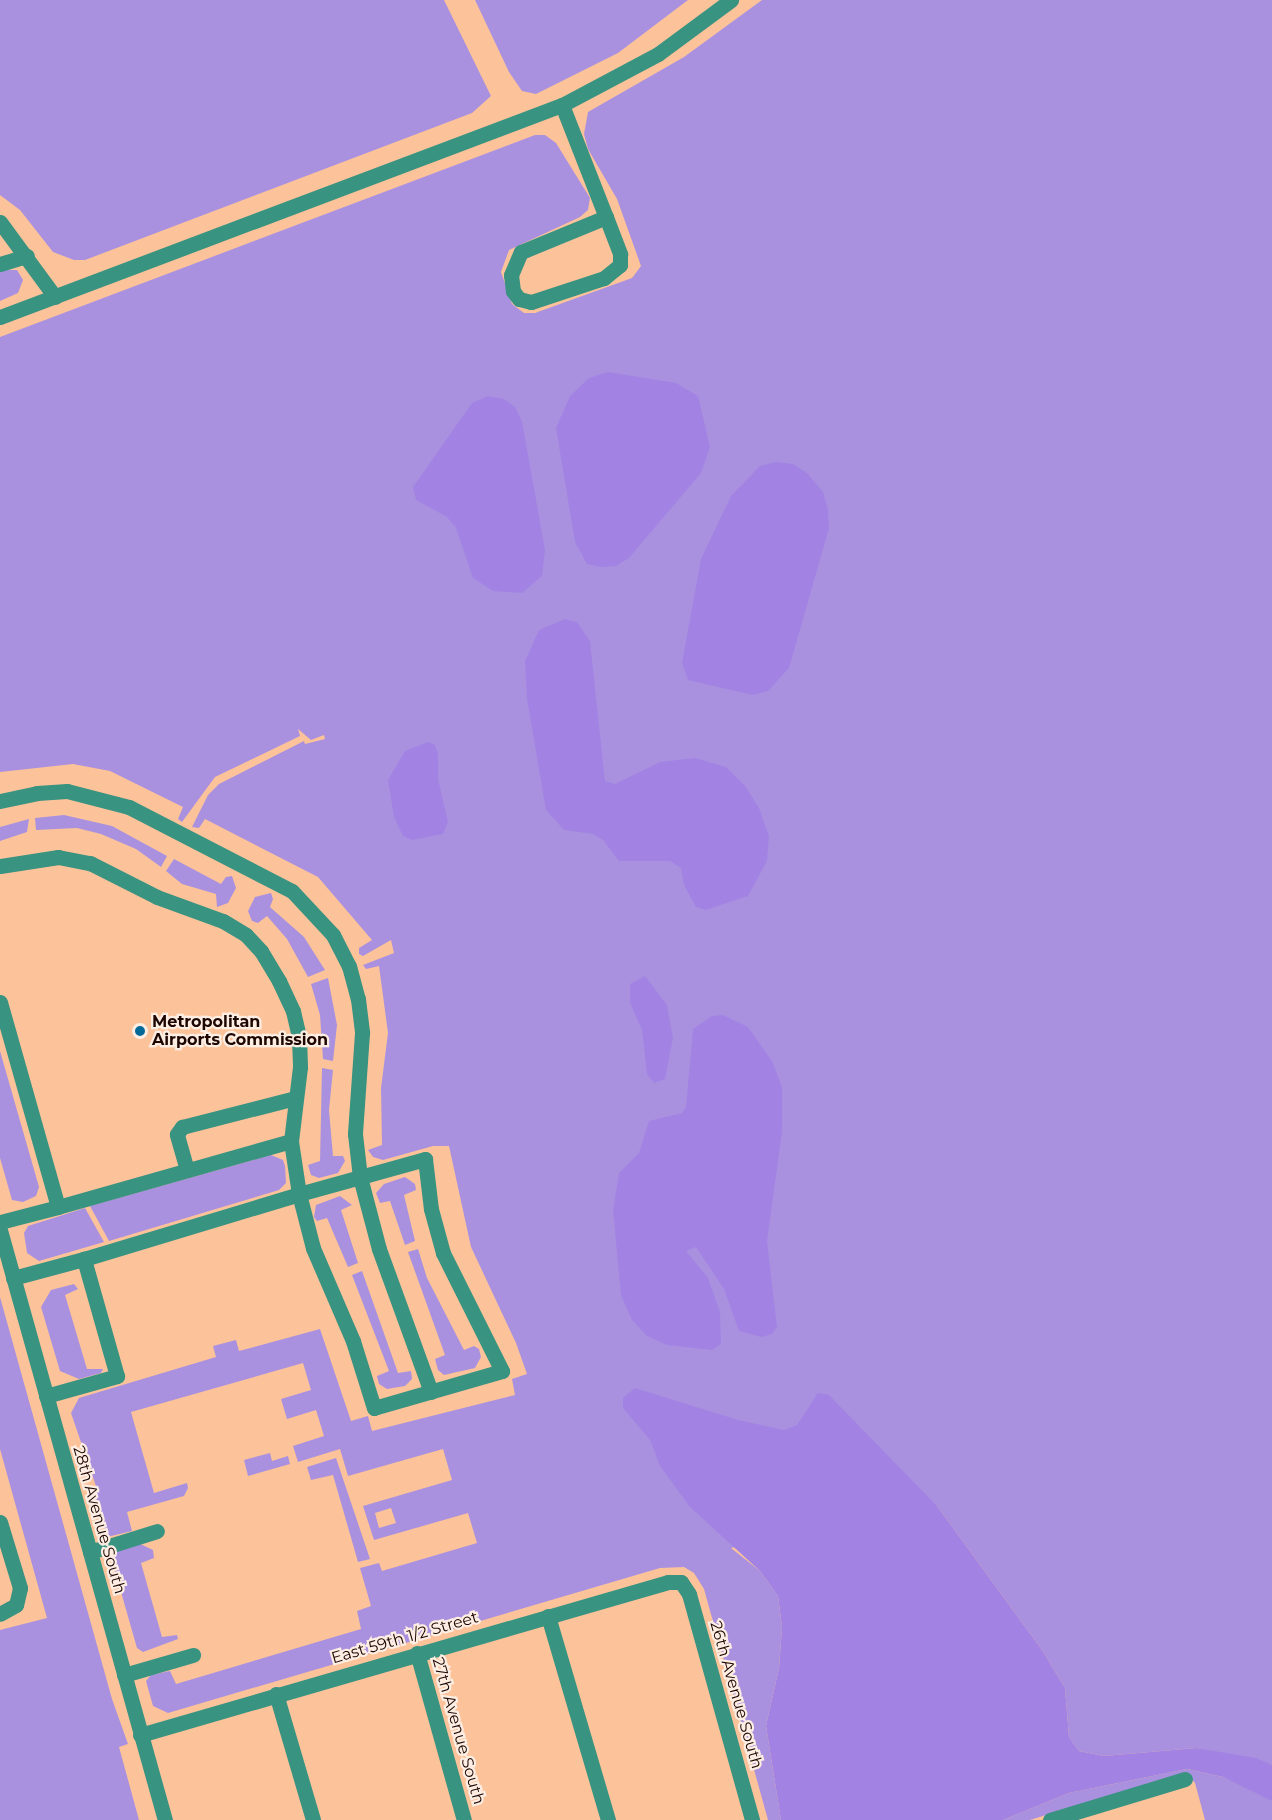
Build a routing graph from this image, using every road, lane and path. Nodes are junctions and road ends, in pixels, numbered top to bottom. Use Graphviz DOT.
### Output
graph roads {
  1 [pos="731,0"];
  2 [pos="562,105"];
  3 [pos="606,217"];
  4 [pos="0,222"];
  5 [pos="27,256"];
  6 [pos="0,264"];
  7 [pos="55,297"];
  8 [pos="0,317"];
  9 [pos="0,801"];
  10 [pos="0,866"];
  11 [pos="0,1002"];
  12 [pos="295,1098"];
  13 [pos="291,1141"];
  14 [pos="187,1170"];
  15 [pos="360,1177"];
  16 [pos="299,1194"];
  17 [pos="58,1207"];
  18 [pos="0,1222"];
  19 [pos="0,1230"];
  20 [pos="84,1259"];
  21 [pos="13,1278"];
  22 [pos="431,1392"];
  23 [pos="46,1396"];
  24 [pos="0,1522"];
  25 [pos="157,1531"];
  26 [pos="90,1552"];
  27 [pos="681,1582"];
  28 [pos="0,1614"];
  29 [pos="548,1616"];
  30 [pos="417,1653"];
  31 [pos="193,1655"];
  32 [pos="124,1675"];
  33 [pos="276,1694"];
  34 [pos="140,1735"];
  35 [pos="1185,1779"];
  36 [pos="165,1820"];
  37 [pos="313,1820"];
  38 [pos="464,1820"];
  39 [pos="609,1820"];
  40 [pos="752,1820"];
  41 [pos="1050,1820"];
  1 -- 2 [label="street"];
  2 -- 3 [label="street"];
  2 -- 7 [label="street"];
  3 -- 3 [label="street"];
  4 -- 5 [label="street"];
  5 -- 6 [label="street"];
  5 -- 7 [label="street"];
  7 -- 8 [label="street"];
  9 -- 15 [label="street"];
  10 -- 12 [label="street"];
  11 -- 17 [label="street"];
  12 -- 13 [label="street"];
  12 -- 14 [label="street"];
  13 -- 14 [label="street"];
  13 -- 16 [label="street"];
  14 -- 17 [label="street"];
  15 -- 16 [label="street"];
  15 -- 22 [label="street"];
  15 -- 22 [label="street"];
  16 -- 20 [label="street"];
  16 -- 22 [label="street"];
  17 -- 18 [label="street"];
  19 -- 21 [label="street, 28th Avenue South"];
  20 -- 21 [label="street"];
  20 -- 23 [label="street"];
  21 -- 23 [label="street, 28th Avenue South"];
  23 -- 26 [label="street, 28th Avenue South"];
  24 -- 28 [label="street"];
  25 -- 26 [label="street"];
  26 -- 32 [label="street, 28th Avenue South"];
  27 -- 29 [label="street, East 59th 1/2 Street"];
  27 -- 40 [label="street, 26th Avenue South"];
  29 -- 30 [label="street, East 59th 1/2 Street"];
  29 -- 39 [label="street"];
  30 -- 33 [label="street, East 59th 1/2 Street"];
  30 -- 38 [label="street, 27th Avenue South"];
  31 -- 32 [label="street"];
  32 -- 34 [label="street, 28th Avenue South"];
  33 -- 34 [label="street, East 59th 1/2 Street"];
  33 -- 37 [label="street"];
  34 -- 36 [label="street, 28th Avenue South"];
  35 -- 41 [label="street"];
}
